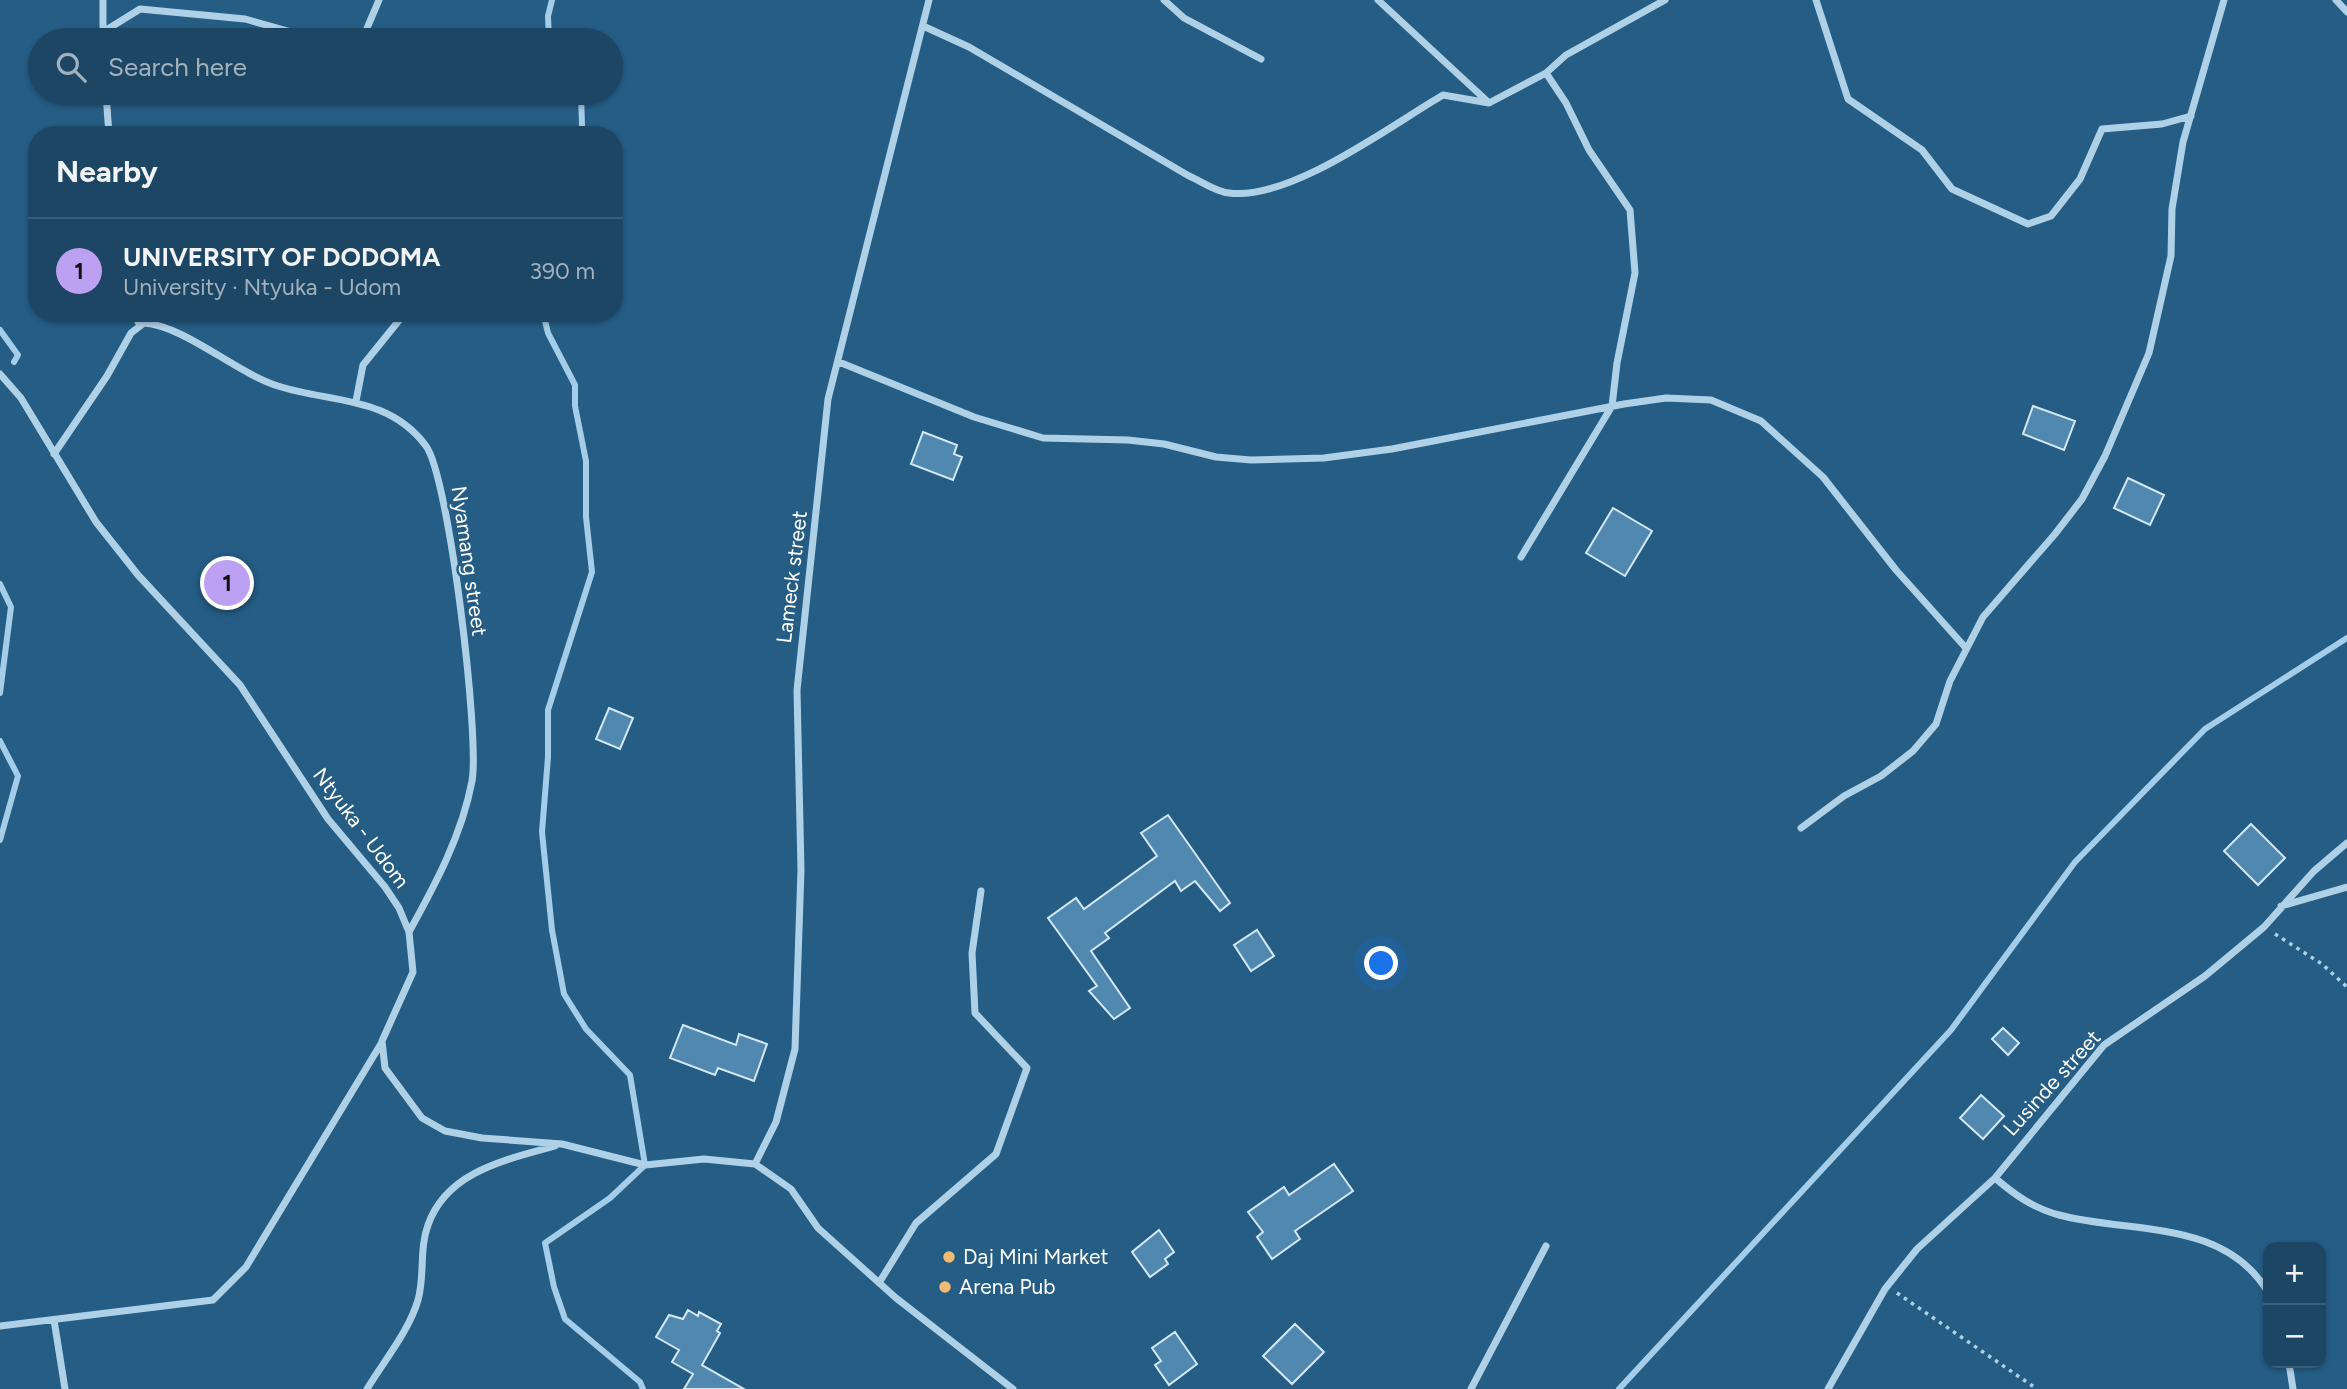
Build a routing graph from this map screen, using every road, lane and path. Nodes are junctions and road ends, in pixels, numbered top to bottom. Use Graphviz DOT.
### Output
graph roads {
  1 [pos="103,0"];
  2 [pos="379,0"];
  3 [pos="929,0"];
  4 [pos="1164,0"];
  5 [pos="1378,0"];
  6 [pos="1665,0"];
  7 [pos="1816,0"];
  8 [pos="2224,0"];
  9 [pos="2336,0"];
  10 [pos="2347,12"];
  11 [pos="923,26"];
  12 [pos="103,28"];
  13 [pos="114,28"];
  14 [pos="277,28"];
  15 [pos="367,28"];
  16 [pos="1261,59"];
  17 [pos="1546,74"];
  18 [pos="1489,103"];
  19 [pos="107,105"];
  20 [pos="2191,116"];
  21 [pos="108,126"];
  22 [pos="138,322"];
  23 [pos="398,322"];
  24 [pos="140,326"];
  25 [pos="839,362"];
  26 [pos="0,374"];
  27 [pos="356,401"];
  28 [pos="1612,406"];
  29 [pos="54,454"];
  30 [pos="1521,557"];
  31 [pos="1965,647"];
  32 [pos="1801,828"];
  33 [pos="2347,843"];
  34 [pos="2347,887"];
  35 [pos="981,891"];
  36 [pos="2281,906"];
  37 [pos="2264,927"];
  38 [pos="409,932"];
  39 [pos="2347,987"];
  40 [pos="382,1041"];
  41 [pos="562,1144"];
  42 [pos="755,1164"];
  43 [pos="1995,1178"];
  44 [pos="1546,1246"];
  45 [pos="879,1283"];
  46 [pos="2263,1286"];
  47 [pos="1885,1289"];
  48 [pos="54,1320"];
  49 [pos="0,1326"];
  50 [pos="2290,1368"];
  51 [pos="65,1389"];
  52 [pos="367,1389"];
  53 [pos="1013,1389"];
  54 [pos="1471,1389"];
  55 [pos="1828,1389"];
  56 [pos="2037,1389"];
  57 [pos="2293,1389"];
  1 -- 12 [label="street"];
  2 -- 15 [label="street"];
  3 -- 11 [label="street, Lameck street"];
  4 -- 16 [label="street"];
  5 -- 18 [label="street"];
  6 -- 17 [label="street"];
  7 -- 20 [label="street"];
  8 -- 20 [label="street"];
  9 -- 10 [label="street"];
  11 -- 18 [label="street"];
  11 -- 25 [label="street, Lameck street"];
  13 -- 14 [label="street"];
  17 -- 18 [label="street"];
  17 -- 28 [label="street"];
  19 -- 21 [label="street"];
  20 -- 31 [label="street"];
  22 -- 24 [label="street"];
  23 -- 27 [label="street"];
  24 -- 27 [label="street, Nyamang street"];
  24 -- 29 [label="street"];
  25 -- 28 [label="street"];
  25 -- 42 [label="street, Lameck street"];
  26 -- 29 [label="street, Ntyuka - Udom"];
  27 -- 38 [label="street, Nyamang street"];
  28 -- 30 [label="street"];
  28 -- 31 [label="street"];
  29 -- 38 [label="street, Ntyuka - Udom"];
  31 -- 32 [label="street"];
  33 -- 36 [label="street, Lusinde street"];
  34 -- 36 [label="street"];
  35 -- 45 [label="street"];
  36 -- 37 [label="street, Lusinde street"];
  37 -- 39 [label="path"];
  37 -- 43 [label="street, Lusinde street"];
  38 -- 40 [label="street, Ntyuka - Udom"];
  40 -- 41 [label="street"];
  40 -- 48 [label="street, Ntyuka - Udom"];
  41 -- 42 [label="street"];
  41 -- 52 [label="street"];
  42 -- 45 [label="street"];
  43 -- 46 [label="street"];
  43 -- 47 [label="street, Lusinde street"];
  44 -- 54 [label="street"];
  45 -- 53 [label="street"];
  47 -- 55 [label="street, Lusinde street"];
  47 -- 56 [label="path"];
  48 -- 49 [label="street, Ntyuka - Udom"];
  48 -- 51 [label="street"];
  50 -- 57 [label="street"];
}
